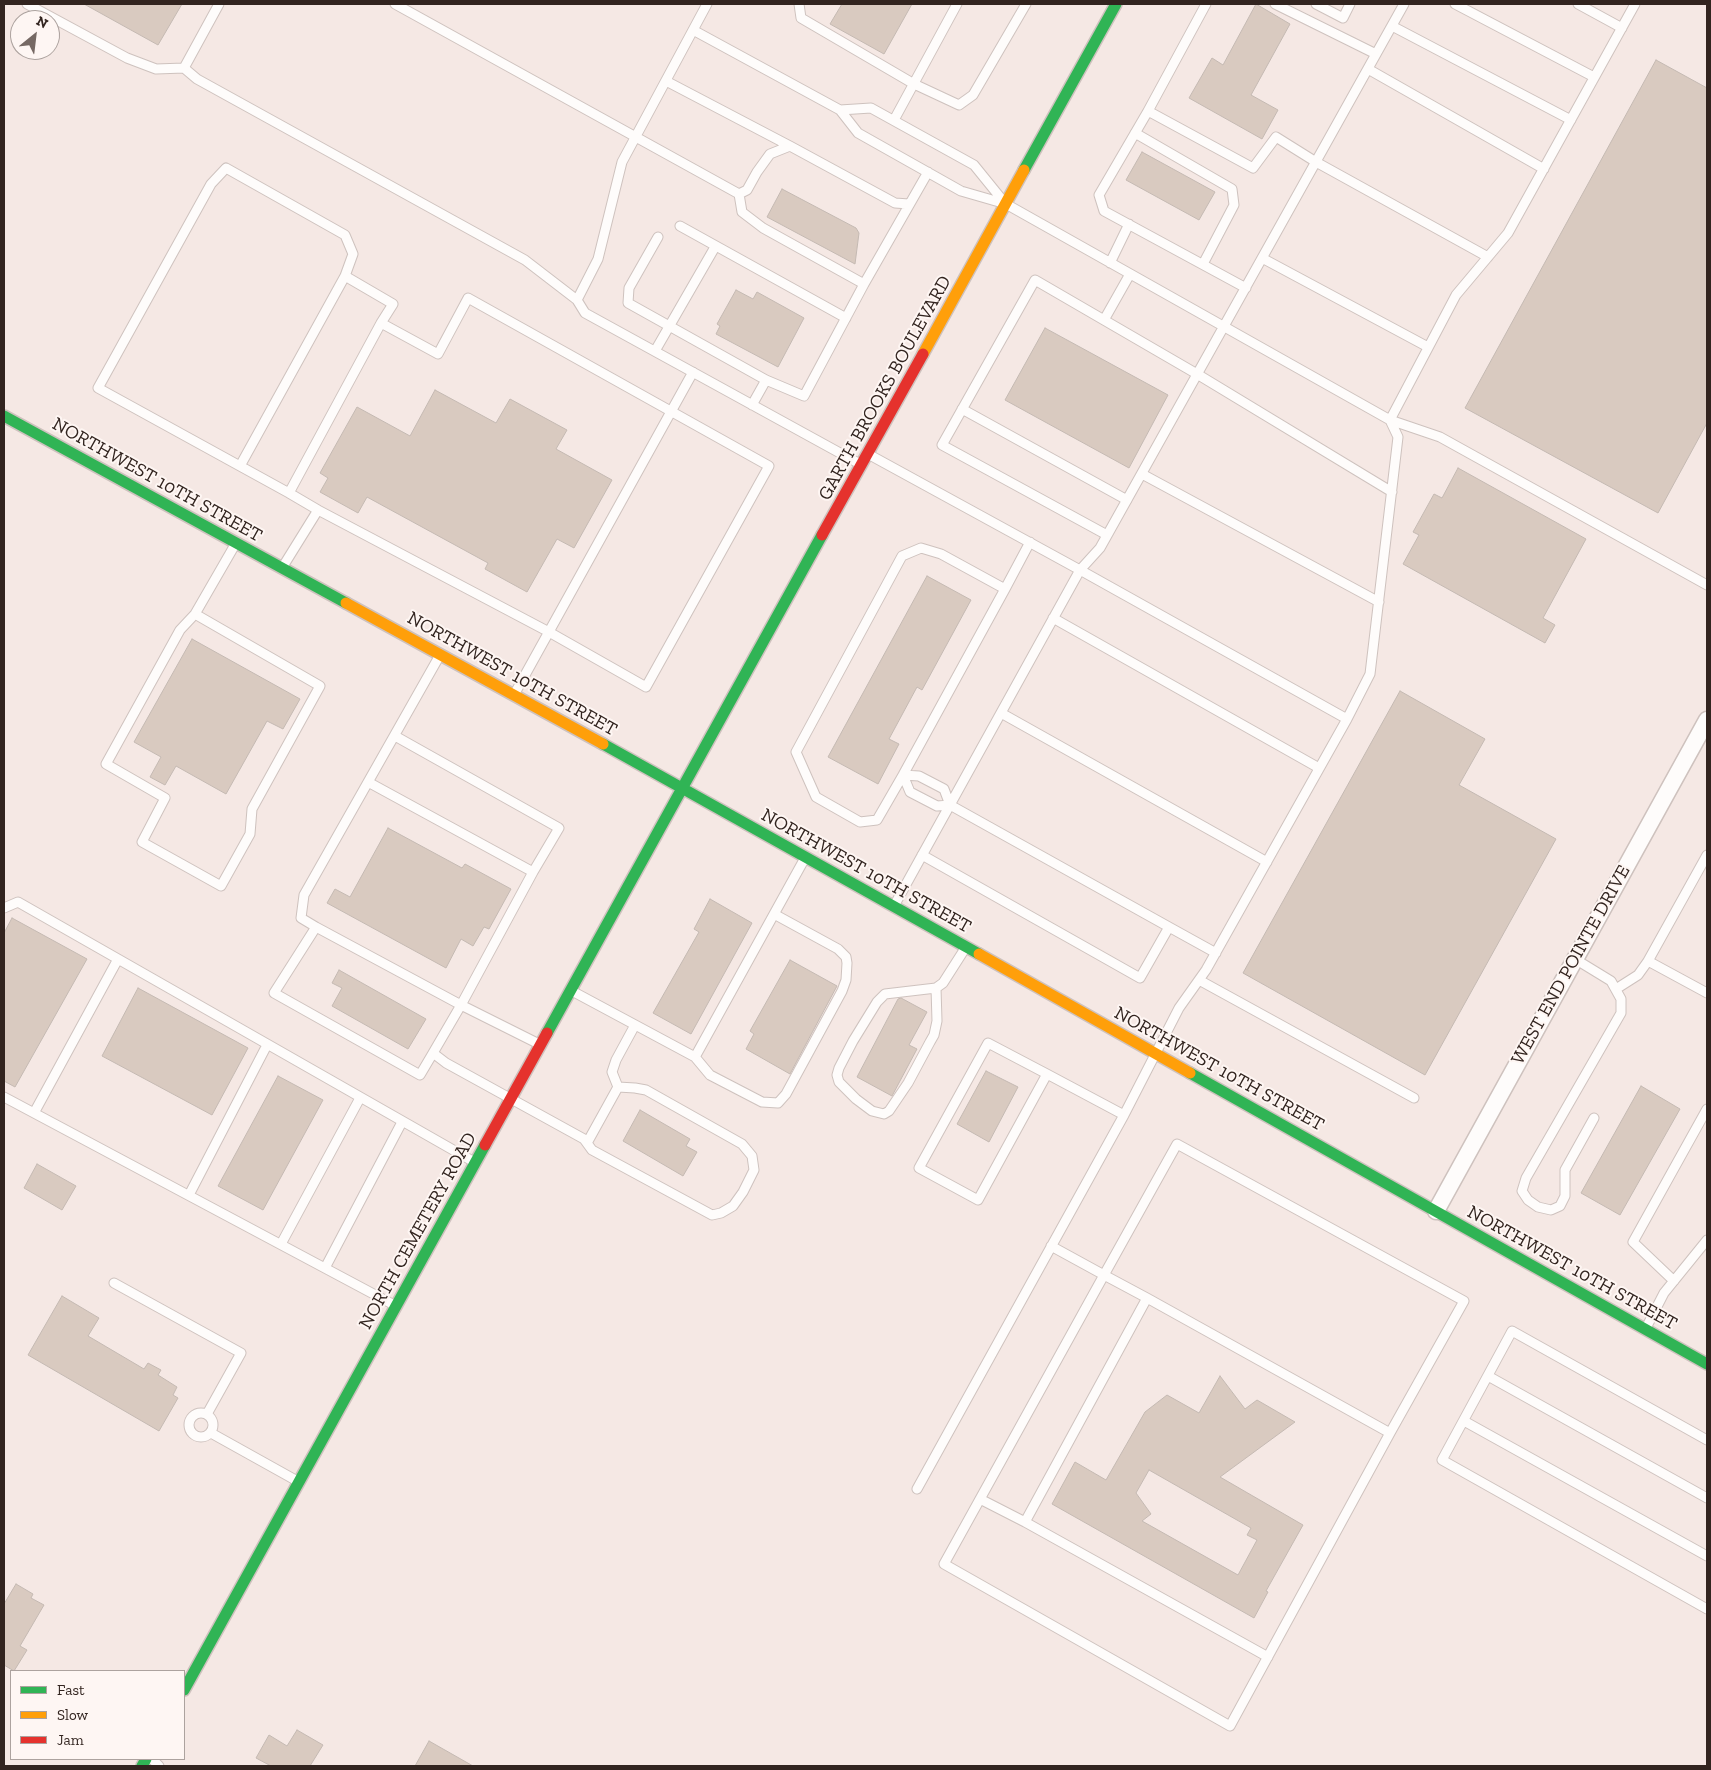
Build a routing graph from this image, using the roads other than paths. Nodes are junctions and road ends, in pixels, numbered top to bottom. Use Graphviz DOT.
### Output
graph roads {
  1 [pos="27,4"];
  2 [pos="219,4"];
  3 [pos="395,4"];
  4 [pos="707,4"];
  5 [pos="798,4"];
  6 [pos="957,4"];
  7 [pos="1026,4"];
  8 [pos="1116,4"];
  9 [pos="1206,4"];
  10 [pos="1275,4"];
  11 [pos="1316,4"];
  12 [pos="1350,4"];
  13 [pos="1404,4"];
  14 [pos="1455,4"];
  15 [pos="1578,4"];
  16 [pos="1635,4"];
  17 [pos="1392,26"];
  18 [pos="1622,28"];
  19 [pos="693,30"];
  20 [pos="1376,54"];
  21 [pos="184,68"];
  22 [pos="1368,69"];
  23 [pos="1594,77"];
  24 [pos="666,80"];
  25 [pos="914,84"];
  26 [pos="840,110"];
  27 [pos="1148,111"];
  28 [pos="894,120"];
  29 [pos="1571,120"];
  30 [pos="1135,133"];
  31 [pos="636,137"];
  32 [pos="790,146"];
  33 [pos="1316,162"];
  34 [pos="1544,169"];
  35 [pos="928,172"];
  36 [pos="739,194"];
  37 [pos="909,204"];
  38 [pos="1006,204"];
  39 [pos="1129,224"];
  40 [pos="680,226"];
  41 [pos="658,237"];
  42 [pos="715,247"];
  43 [pos="1488,257"];
  44 [pos="1262,258"];
  45 [pos="1110,263"];
  46 [pos="1203,264"];
  47 [pos="1130,274"];
  48 [pos="345,276"];
  49 [pos="864,284"];
  50 [pos="1246,288"];
  51 [pos="577,300"];
  52 [pos="846,318"];
  53 [pos="1104,320"];
  54 [pos="381,323"];
  55 [pos="670,326"];
  56 [pos="1224,327"];
  57 [pos="1428,347"];
  58 [pos="655,351"];
  59 [pos="692,372"];
  60 [pos="1197,374"];
  61 [pos="766,380"];
  62 [pos="752,405"];
  63 [pos="962,409"];
  64 [pos="670,412"];
  65 [pos="4,416"];
  66 [pos="1390,420"];
  67 [pos="868,454"];
  68 [pos="862,465"];
  69 [pos="240,466"];
  70 [pos="1142,474"];
  71 [pos="1392,492"];
  72 [pos="289,493"];
  73 [pos="1127,500"];
  74 [pos="318,510"];
  75 [pos="1107,535"];
  76 [pos="1030,542"];
  77 [pos="236,543"];
  78 [pos="282,568"];
  79 [pos="1080,570"];
  80 [pos="1707,585"];
  81 [pos="1005,589"];
  82 [pos="1379,602"];
  83 [pos="195,614"];
  84 [pos="1053,618"];
  85 [pos="549,632"];
  86 [pos="440,655"];
  87 [pos="514,695"];
  88 [pos="1001,713"];
  89 [pos="1347,719"];
  90 [pos="1707,720"];
  91 [pos="394,736"];
  92 [pos="1320,768"];
  93 [pos="903,775"];
  94 [pos="368,782"];
  95 [pos="684,788"];
  96 [pos="950,805"];
  97 [pos="922,855"];
  98 [pos="1707,855"];
  99 [pos="805,857"];
  100 [pos="1267,862"];
  101 [pos="533,872"];
  102 [pos="894,907"];
  103 [pos="4,908"];
  104 [pos="774,914"];
  105 [pos="316,927"];
  106 [pos="1169,927"];
  107 [pos="966,947"];
  108 [pos="1216,953"];
  109 [pos="118,959"];
  110 [pos="1574,959"];
  111 [pos="1648,961"];
  112 [pos="1199,980"];
  113 [pos="936,988"];
  114 [pos="1616,989"];
  115 [pos="572,990"];
  116 [pos="1707,993"];
  117 [pos="461,1005"];
  118 [pos="635,1025"];
  119 [pos="267,1045"];
  120 [pos="541,1045"];
  121 [pos="433,1052"];
  122 [pos="1156,1054"];
  123 [pos="695,1057"];
  124 [pos="1047,1074"];
  125 [pos="618,1087"];
  126 [pos="4,1096"];
  127 [pos="360,1098"];
  128 [pos="1414,1098"];
  129 [pos="511,1100"];
  130 [pos="1707,1109"];
  131 [pos="34,1113"];
  132 [pos="1124,1115"];
  133 [pos="1594,1118"];
  134 [pos="402,1122"];
  135 [pos="587,1143"];
  136 [pos="476,1163"];
  137 [pos="189,1195"];
  138 [pos="1436,1211"];
  139 [pos="281,1244"];
  140 [pos="1051,1246"];
  141 [pos="1706,1247"];
  142 [pos="325,1268"];
  143 [pos="1104,1275"];
  144 [pos="1674,1281"];
  145 [pos="114,1283"];
  146 [pos="1147,1298"];
  147 [pos="397,1306"];
  148 [pos="1645,1329"];
  149 [pos="1707,1364"];
  150 [pos="1488,1376"];
  151 [pos="208,1414"];
  152 [pos="1464,1420"];
  153 [pos="1390,1432"];
  154 [pos="211,1433"];
  155 [pos="1707,1440"];
  156 [pos="299,1482"];
  157 [pos="917,1489"];
  158 [pos="1707,1498"];
  159 [pos="980,1499"];
  160 [pos="1024,1522"];
  161 [pos="1707,1556"];
  162 [pos="1707,1609"];
  163 [pos="1268,1657"];
  164 [pos="185,1688"];
  1 -- 21 [label="lane"];
  2 -- 21 [label="lane"];
  3 -- 31 [label="lane"];
  4 -- 19 [label="lane"];
  5 -- 25 [label="lane"];
  6 -- 25 [label="lane"];
  7 -- 25 [label="lane"];
  8 -- 38 [label="street, GARTH BROOKS BOULEVARD"];
  9 -- 27 [label="lane"];
  10 -- 20 [label="lane"];
  11 -- 12 [label="lane"];
  13 -- 17 [label="lane"];
  14 -- 23 [label="lane"];
  15 -- 18 [label="lane"];
  16 -- 18 [label="lane"];
  17 -- 20 [label="lane"];
  17 -- 29 [label="lane"];
  18 -- 23 [label="lane"];
  19 -- 24 [label="lane"];
  19 -- 26 [label="lane"];
  20 -- 22 [label="lane"];
  21 -- 51 [label="lane"];
  22 -- 33 [label="lane"];
  22 -- 34 [label="lane"];
  23 -- 29 [label="lane"];
  24 -- 31 [label="lane"];
  24 -- 32 [label="lane"];
  25 -- 28 [label="lane"];
  26 -- 28 [label="lane"];
  26 -- 35 [label="lane"];
  27 -- 30 [label="lane"];
  27 -- 33 [label="lane"];
  28 -- 38 [label="lane"];
  29 -- 34 [label="lane"];
  30 -- 39 [label="lane"];
  30 -- 46 [label="lane"];
  31 -- 36 [label="lane"];
  31 -- 51 [label="lane"];
  32 -- 36 [label="lane"];
  32 -- 37 [label="lane"];
  33 -- 43 [label="lane"];
  33 -- 44 [label="lane"];
  34 -- 43 [label="lane"];
  35 -- 37 [label="lane"];
  35 -- 38 [label="lane"];
  36 -- 49 [label="lane"];
  37 -- 49 [label="lane"];
  38 -- 45 [label="lane"];
  38 -- 67 [label="street, GARTH BROOKS BOULEVARD"];
  39 -- 45 [label="lane"];
  39 -- 46 [label="lane"];
  40 -- 42 [label="lane"];
  41 -- 55 [label="lane"];
  42 -- 52 [label="lane"];
  42 -- 55 [label="lane"];
  43 -- 57 [label="lane"];
  44 -- 50 [label="lane"];
  44 -- 57 [label="lane"];
  45 -- 47 [label="lane"];
  46 -- 50 [label="lane"];
  47 -- 53 [label="lane"];
  47 -- 56 [label="lane"];
  48 -- 54 [label="lane"];
  48 -- 69 [label="lane"];
  48 -- 69 [label="lane"];
  49 -- 52 [label="lane"];
  50 -- 56 [label="lane"];
  51 -- 58 [label="lane"];
  52 -- 61 [label="lane"];
  53 -- 60 [label="lane"];
  53 -- 63 [label="lane"];
  54 -- 64 [label="lane"];
  54 -- 72 [label="lane"];
  55 -- 58 [label="lane"];
  55 -- 61 [label="lane"];
  56 -- 60 [label="lane"];
  56 -- 66 [label="lane"];
  57 -- 66 [label="lane"];
  58 -- 59 [label="lane"];
  59 -- 62 [label="lane"];
  59 -- 64 [label="lane"];
  60 -- 70 [label="lane"];
  60 -- 71 [label="lane"];
  61 -- 62 [label="lane"];
  62 -- 68 [label="lane"];
  63 -- 73 [label="lane"];
  63 -- 75 [label="lane"];
  64 -- 85 [label="lane"];
  64 -- 85 [label="lane"];
  65 -- 77 [label="street, NORTHWEST 10TH STREET"];
  66 -- 71 [label="lane"];
  66 -- 80 [label="lane"];
  67 -- 68 [label="street, GARTH BROOKS BOULEVARD"];
  67 -- 76 [label="lane"];
  68 -- 95 [label="street, GARTH BROOKS BOULEVARD"];
  69 -- 72 [label="lane"];
  70 -- 73 [label="lane"];
  70 -- 82 [label="lane"];
  71 -- 82 [label="lane"];
  72 -- 74 [label="lane"];
  73 -- 75 [label="lane"];
  74 -- 78 [label="lane"];
  74 -- 85 [label="lane"];
  75 -- 79 [label="lane"];
  76 -- 79 [label="lane"];
  76 -- 81 [label="lane"];
  77 -- 78 [label="street, NORTHWEST 10TH STREET"];
  77 -- 83 [label="lane"];
  78 -- 86 [label="street, NORTHWEST 10TH STREET"];
  79 -- 84 [label="lane"];
  79 -- 89 [label="lane"];
  81 -- 93 [label="lane"];
  81 -- 93 [label="lane"];
  82 -- 89 [label="lane"];
  83 -- 83 [label="lane"];
  84 -- 88 [label="lane"];
  84 -- 92 [label="lane"];
  85 -- 87 [label="lane"];
  86 -- 87 [label="street, NORTHWEST 10TH STREET"];
  86 -- 91 [label="lane"];
  87 -- 95 [label="street, NORTHWEST 10TH STREET"];
  88 -- 96 [label="lane"];
  88 -- 100 [label="lane"];
  89 -- 92 [label="lane"];
  90 -- 110 [label="street, WEST END POINTE DRIVE"];
  91 -- 94 [label="lane"];
  91 -- 101 [label="lane"];
  92 -- 100 [label="lane"];
  93 -- 96 [label="lane"];
  93 -- 96 [label="lane"];
  94 -- 101 [label="lane"];
  94 -- 105 [label="lane"];
  95 -- 99 [label="street, NORTHWEST 10TH STREET"];
  95 -- 115 [label="street, NORTH CEMETERY ROAD"];
  96 -- 97 [label="lane"];
  96 -- 106 [label="lane"];
  97 -- 102 [label="lane"];
  97 -- 106 [label="lane"];
  98 -- 111 [label="lane"];
  99 -- 102 [label="street, NORTHWEST 10TH STREET"];
  99 -- 104 [label="lane"];
  100 -- 108 [label="lane"];
  101 -- 117 [label="lane"];
  102 -- 107 [label="street, NORTHWEST 10TH STREET"];
  103 -- 109 [label="lane"];
  104 -- 123 [label="lane"];
  104 -- 123 [label="lane"];
  105 -- 117 [label="lane"];
  105 -- 121 [label="lane"];
  106 -- 108 [label="lane"];
  107 -- 113 [label="lane"];
  107 -- 122 [label="street, NORTHWEST 10TH STREET"];
  108 -- 112 [label="lane"];
  109 -- 119 [label="lane"];
  109 -- 131 [label="lane"];
  110 -- 114 [label="lane"];
  110 -- 138 [label="street, WEST END POINTE DRIVE"];
  111 -- 114 [label="lane"];
  111 -- 116 [label="lane"];
  112 -- 122 [label="lane"];
  112 -- 128 [label="lane"];
  113 -- 113 [label="lane"];
  114 -- 133 [label="lane"];
  115 -- 118 [label="lane"];
  115 -- 120 [label="street, NORTH CEMETERY ROAD"];
  117 -- 120 [label="lane"];
  117 -- 121 [label="lane"];
  118 -- 123 [label="lane"];
  118 -- 125 [label="lane"];
  119 -- 127 [label="lane"];
  119 -- 137 [label="lane"];
  120 -- 129 [label="street, NORTH CEMETERY ROAD"];
  121 -- 129 [label="lane"];
  122 -- 132 [label="lane"];
  122 -- 138 [label="street, NORTHWEST 10TH STREET"];
  124 -- 124 [label="lane"];
  124 -- 132 [label="lane"];
  125 -- 135 [label="lane"];
  125 -- 135 [label="lane"];
  126 -- 131 [label="lane"];
  127 -- 134 [label="lane"];
  127 -- 139 [label="lane"];
  129 -- 135 [label="lane"];
  129 -- 136 [label="street, NORTH CEMETERY ROAD"];
  130 -- 144 [label="lane"];
  131 -- 137 [label="lane"];
  132 -- 140 [label="lane"];
  134 -- 136 [label="lane"];
  134 -- 142 [label="lane"];
  136 -- 147 [label="street, NORTH CEMETERY ROAD"];
  137 -- 139 [label="lane"];
  138 -- 148 [label="street, NORTHWEST 10TH STREET"];
  139 -- 142 [label="lane"];
  140 -- 143 [label="lane"];
  140 -- 157 [label="lane"];
  141 -- 144 [label="lane"];
  142 -- 147 [label="lane"];
  143 -- 146 [label="lane"];
  143 -- 153 [label="lane"];
  143 -- 159 [label="lane"];
  144 -- 148 [label="lane"];
  145 -- 151 [label="lane"];
  146 -- 153 [label="lane"];
  146 -- 160 [label="lane"];
  147 -- 156 [label="street, NORTH CEMETERY ROAD"];
  148 -- 149 [label="street, NORTHWEST 10TH STREET"];
  150 -- 152 [label="lane"];
  150 -- 155 [label="lane"];
  150 -- 158 [label="lane"];
  151 -- 154 [label="lane"];
  151 -- 154 [label="lane"];
  152 -- 161 [label="lane"];
  152 -- 162 [label="lane"];
  153 -- 163 [label="lane"];
  154 -- 156 [label="lane"];
  156 -- 164 [label="street, NORTH CEMETERY ROAD"];
  159 -- 160 [label="lane"];
  159 -- 163 [label="lane"];
  160 -- 163 [label="lane"];
}
